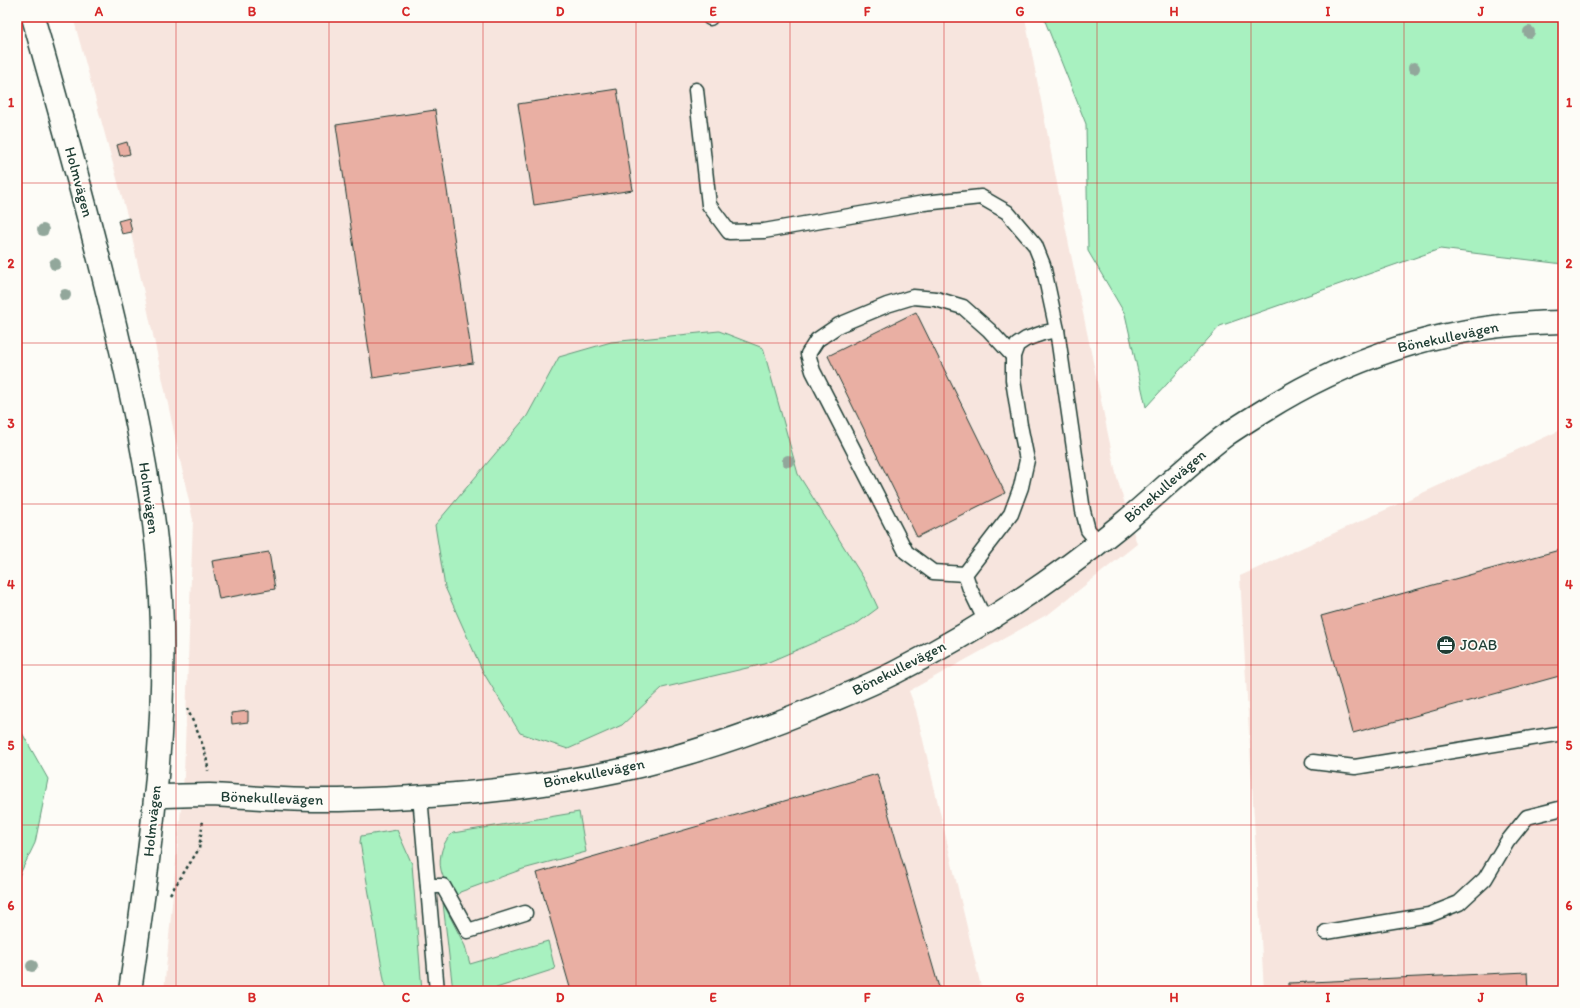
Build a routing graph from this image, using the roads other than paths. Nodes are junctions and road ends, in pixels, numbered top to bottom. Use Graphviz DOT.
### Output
graph roads {
  1 [pos="33,17"];
  2 [pos="696,90"];
  3 [pos="1563,322"];
  4 [pos="1058,330"];
  5 [pos="1013,356"];
  6 [pos="1098,542"];
  7 [pos="965,574"];
  8 [pos="986,622"];
  9 [pos="1563,733"];
  10 [pos="1313,762"];
  11 [pos="155,796"];
  12 [pos="420,796"];
  13 [pos="1563,808"];
  14 [pos="428,886"];
  15 [pos="525,913"];
  16 [pos="1326,932"];
  17 [pos="130,991"];
  18 [pos="437,991"];
  1 -- 11 [label="street, Holmvägen"];
  2 -- 4 [label="lane"];
  3 -- 6 [label="street, Bönekullevägen"];
  4 -- 5 [label="lane"];
  4 -- 6 [label="lane"];
  5 -- 7 [label="lane"];
  5 -- 7 [label="lane"];
  6 -- 8 [label="street, Bönekullevägen"];
  7 -- 8 [label="lane"];
  8 -- 12 [label="street, Bönekullevägen"];
  9 -- 10 [label="lane"];
  11 -- 12 [label="street, Bönekullevägen"];
  11 -- 17 [label="street, Holmvägen"];
  12 -- 14 [label="lane"];
  13 -- 16 [label="lane"];
  14 -- 15 [label="lane"];
  14 -- 18 [label="lane"];
}
